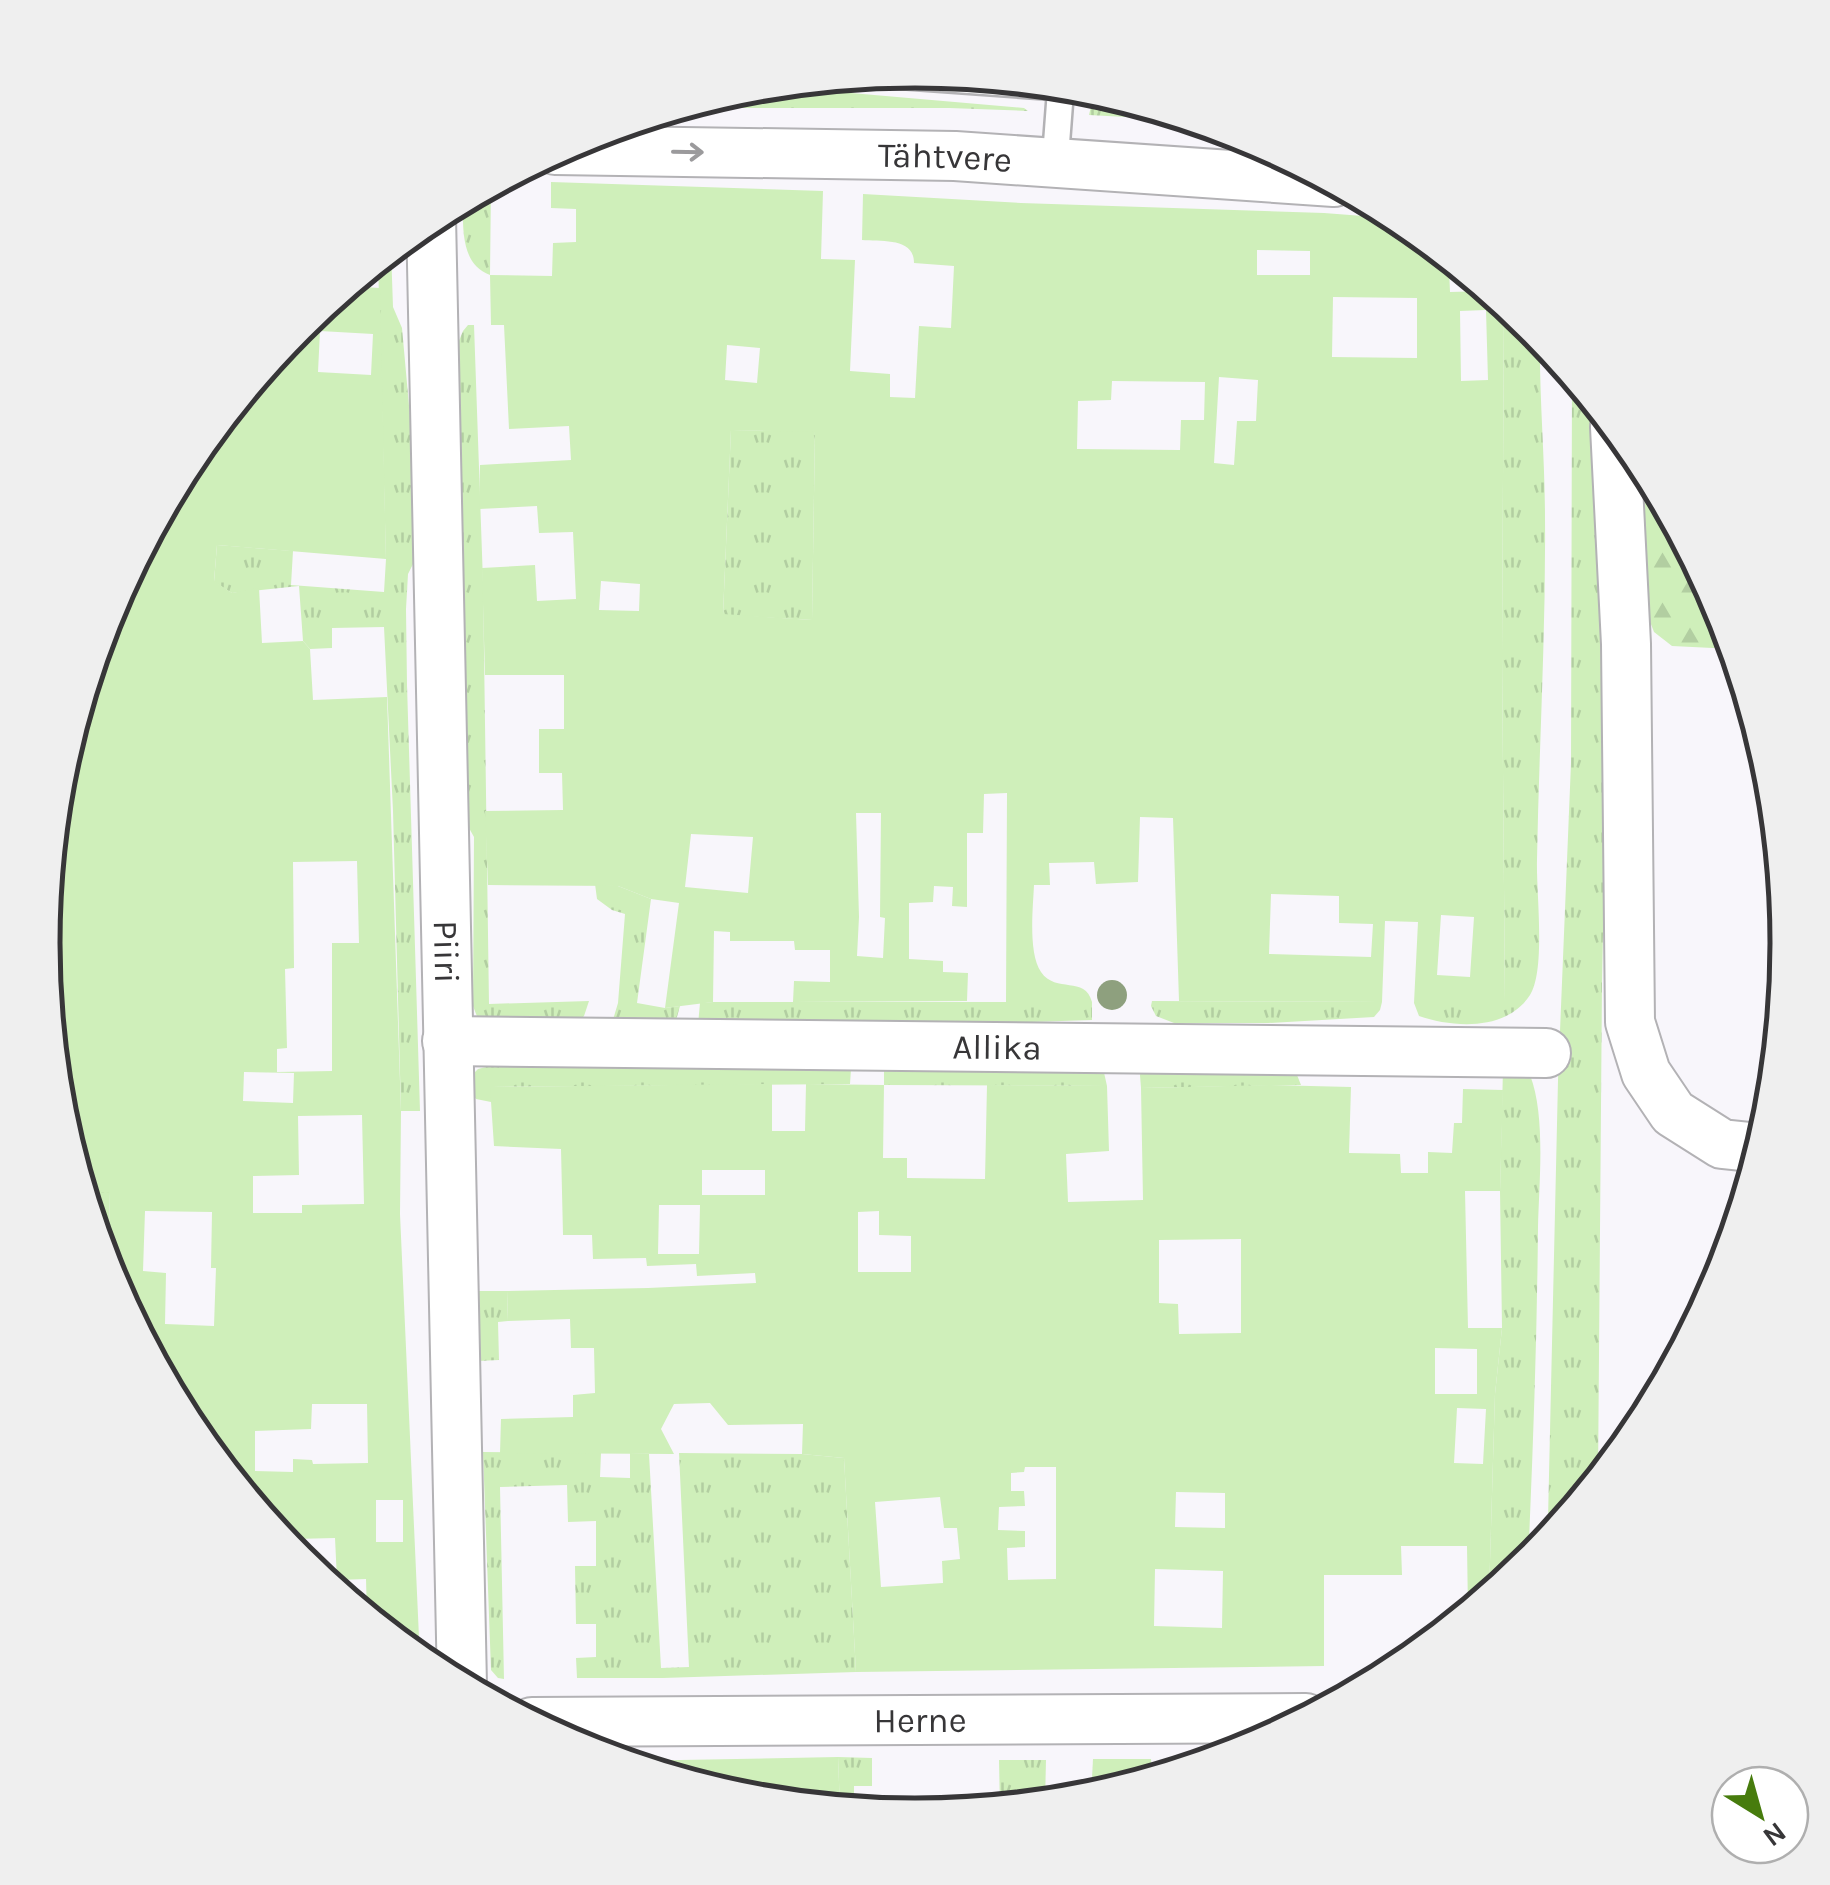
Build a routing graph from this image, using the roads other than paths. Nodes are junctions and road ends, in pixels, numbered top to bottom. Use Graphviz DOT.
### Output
graph roads {
  1 [pos="1059,100"];
  2 [pos="594,151"];
  3 [pos="1055,163"];
  4 [pos="1300,180"];
  5 [pos="431,238"];
  6 [pos="1616,454"];
  7 [pos="447,1041"];
  8 [pos="1546,1053"];
  9 [pos="1745,1146"];
  10 [pos="462,1667"];
  11 [pos="1273,1718"];
  12 [pos="565,1722"];
  1 -- 3 [label="lane"];
  2 -- 3 [label="street, Tähtvere, one-way"];
  3 -- 4 [label="street, Tähtvere"];
  5 -- 7 [label="street, Piiri"];
  6 -- 9 [label="street"];
  7 -- 8 [label="street, Allika"];
  7 -- 10 [label="street, Piiri"];
  11 -- 12 [label="street, Herne"];
}
